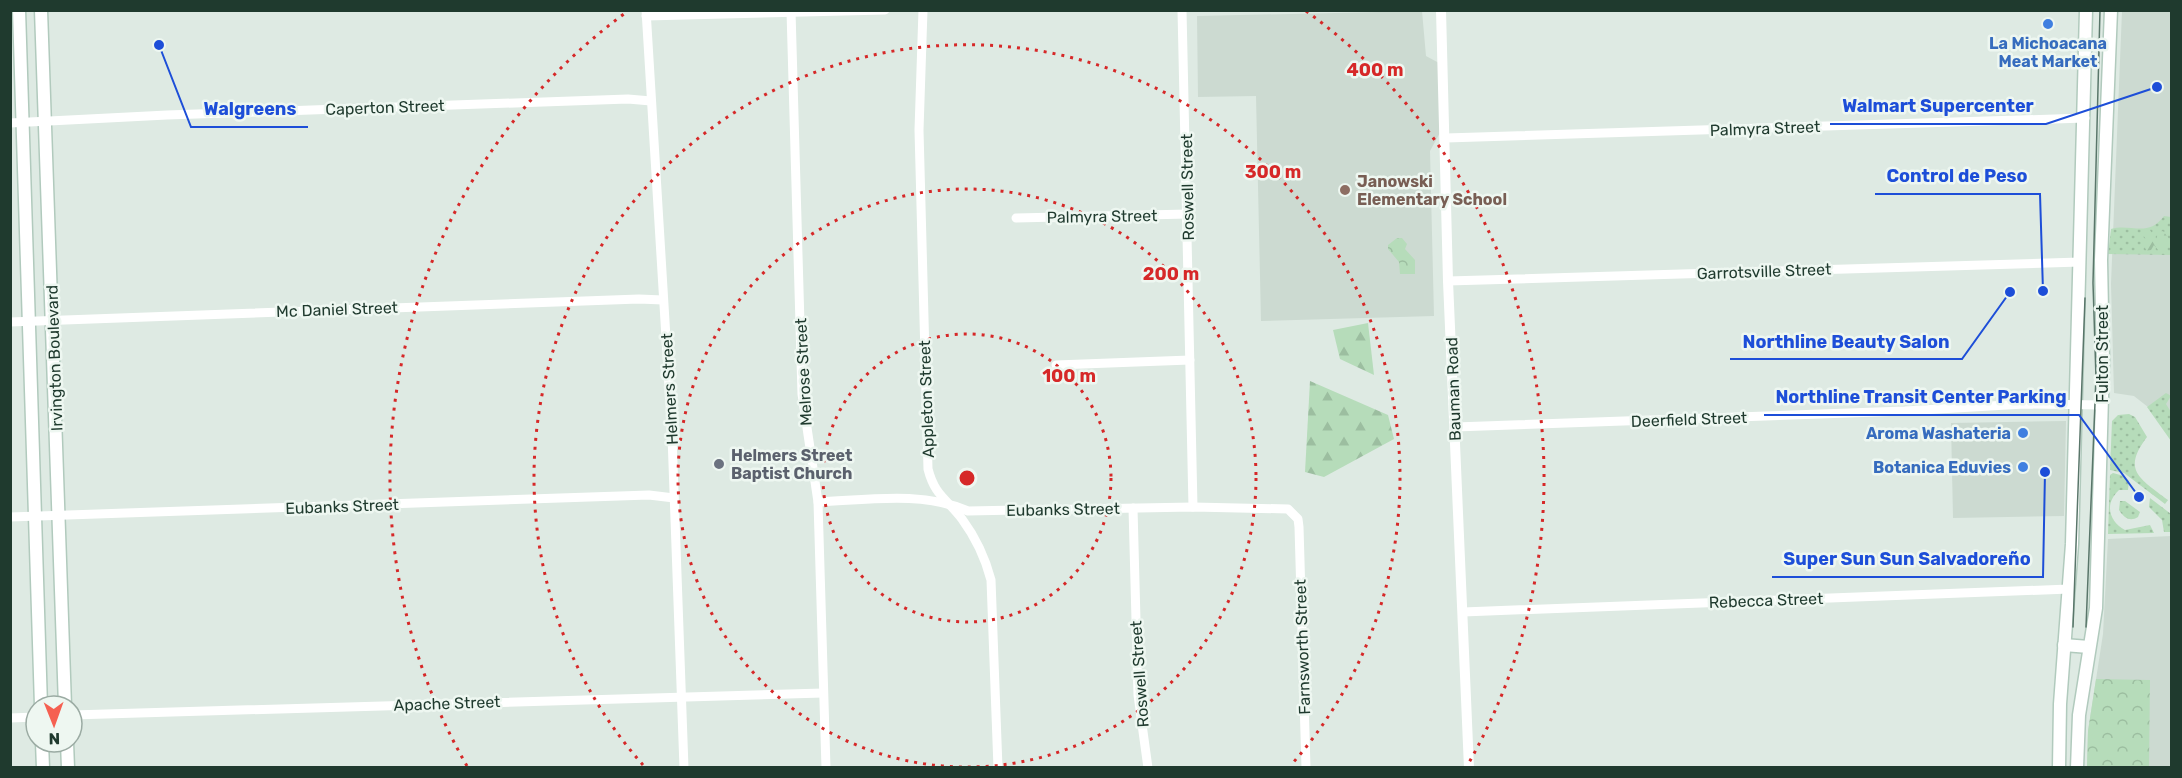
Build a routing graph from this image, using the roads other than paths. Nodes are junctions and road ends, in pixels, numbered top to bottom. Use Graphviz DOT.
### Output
graph roads {
  1 [pos="19,10"];
  2 [pos="41,10"];
  3 [pos="885,10"];
  4 [pos="923,10"];
  5 [pos="1182,10"];
  6 [pos="1441,10"];
  7 [pos="2086,10"];
  8 [pos="2111,10"];
  9 [pos="791,11"];
  10 [pos="646,13"];
  11 [pos="651,101"];
  12 [pos="2085,118"];
  13 [pos="45,121"];
  14 [pos="16,123"];
  15 [pos="1446,138"];
  16 [pos="1188,214"];
  17 [pos="1017,218"];
  18 [pos="2080,262"];
  19 [pos="1448,281"];
  20 [pos="663,300"];
  21 [pos="52,320"];
  22 [pos="27,321"];
  23 [pos="10,322"];
  24 [pos="1190,360"];
  25 [pos="1056,365"];
  26 [pos="2076,405"];
  27 [pos="2102,405"];
  28 [pos="1455,427"];
  29 [pos="933,488"];
  30 [pos="674,498"];
  31 [pos="929,499"];
  32 [pos="818,502"];
  33 [pos="947,502"];
  34 [pos="1193,507"];
  35 [pos="1133,508"];
  36 [pos="965,515"];
  37 [pos="59,516"];
  38 [pos="10,517"];
  39 [pos="34,517"];
  40 [pos="1299,527"];
  41 [pos="2069,589"];
  42 [pos="1463,612"];
  43 [pos="2064,645"];
  44 [pos="2089,647"];
  45 [pos="2063,661"];
  46 [pos="2086,663"];
  47 [pos="823,693"];
  48 [pos="41,694"];
  49 [pos="65,694"];
  50 [pos="679,696"];
  51 [pos="84,715"];
  52 [pos="684,768"];
  53 [pos="826,768"];
  54 [pos="998,768"];
  55 [pos="1148,768"];
  56 [pos="1306,768"];
  57 [pos="1469,768"];
  58 [pos="2059,768"];
  59 [pos="2077,768"];
  1 -- 14 [label="main road, Irvington Boulevard"];
  2 -- 13 [label="main road, Irvington Boulevard"];
  3 -- 9 [label="street"];
  4 -- 29 [label="street, Appleton Street"];
  5 -- 16 [label="street, Roswell Street"];
  6 -- 15 [label="street, Bauman Road"];
  7 -- 12 [label="main road, Fulton Street"];
  8 -- 27 [label="main road, Fulton Street"];
  9 -- 10 [label="street"];
  9 -- 32 [label="street, Melrose Street"];
  10 -- 11 [label="street, Helmers Street"];
  11 -- 13 [label="street, Caperton Street"];
  11 -- 20 [label="street, Helmers Street"];
  12 -- 15 [label="street, Palmyra Street"];
  12 -- 18 [label="main road, Fulton Street"];
  13 -- 14 [label="street, Caperton Street"];
  13 -- 21 [label="main road, Irvington Boulevard"];
  14 -- 22 [label="main road, Irvington Boulevard"];
  15 -- 19 [label="street, Bauman Road"];
  16 -- 17 [label="street, Palmyra Street"];
  16 -- 24 [label="street, Roswell Street"];
  18 -- 19 [label="street, Garrotsville Street"];
  18 -- 26 [label="main road, Fulton Street"];
  19 -- 28 [label="street, Bauman Road"];
  20 -- 21 [label="street, Mc Daniel Street"];
  20 -- 30 [label="street, Helmers Street"];
  21 -- 22 [label="street, Mc Daniel Street"];
  21 -- 37 [label="main road, Irvington Boulevard"];
  22 -- 23 [label="street, Mc Daniel Street"];
  22 -- 39 [label="main road, Irvington Boulevard"];
  24 -- 25 [label="street"];
  24 -- 34 [label="street, Roswell Street"];
  26 -- 27 [label="street, Deerfield Street"];
  26 -- 28 [label="street, Deerfield Street"];
  26 -- 41 [label="main road, Fulton Street"];
  27 -- 44 [label="main road, Fulton Street"];
  28 -- 42 [label="street, Bauman Road"];
  29 -- 31 [label="street"];
  29 -- 33 [label="street"];
  30 -- 37 [label="street, Eubanks Street"];
  30 -- 50 [label="street, Helmers Street"];
  31 -- 32 [label="street"];
  31 -- 33 [label="street"];
  32 -- 47 [label="street, Melrose Street"];
  33 -- 36 [label="street"];
  34 -- 35 [label="street, Eubanks Street"];
  34 -- 40 [label="street, Eubanks Street"];
  35 -- 36 [label="street, Eubanks Street"];
  35 -- 55 [label="street, Roswell Street"];
  36 -- 54 [label="street"];
  37 -- 39 [label="street, Eubanks Street"];
  37 -- 49 [label="main road, Irvington Boulevard"];
  38 -- 39 [label="street, Eubanks Street"];
  39 -- 48 [label="main road, Irvington Boulevard"];
  40 -- 56 [label="street, Farnsworth Street"];
  41 -- 42 [label="street, Rebecca Street"];
  41 -- 43 [label="main road, Fulton Street"];
  42 -- 57 [label="street, Bauman Road"];
  43 -- 44 [label="main road"];
  43 -- 45 [label="main road, Fulton Street"];
  44 -- 46 [label="main road, Fulton Street"];
  45 -- 46 [label="main road"];
  45 -- 58 [label="main road, Fulton Street"];
  46 -- 59 [label="main road, Fulton Street"];
  47 -- 50 [label="street, Apache Street"];
  47 -- 53 [label="street, Melrose Street"];
  50 -- 51 [label="street, Apache Street"];
  50 -- 52 [label="street, Helmers Street"];
}
